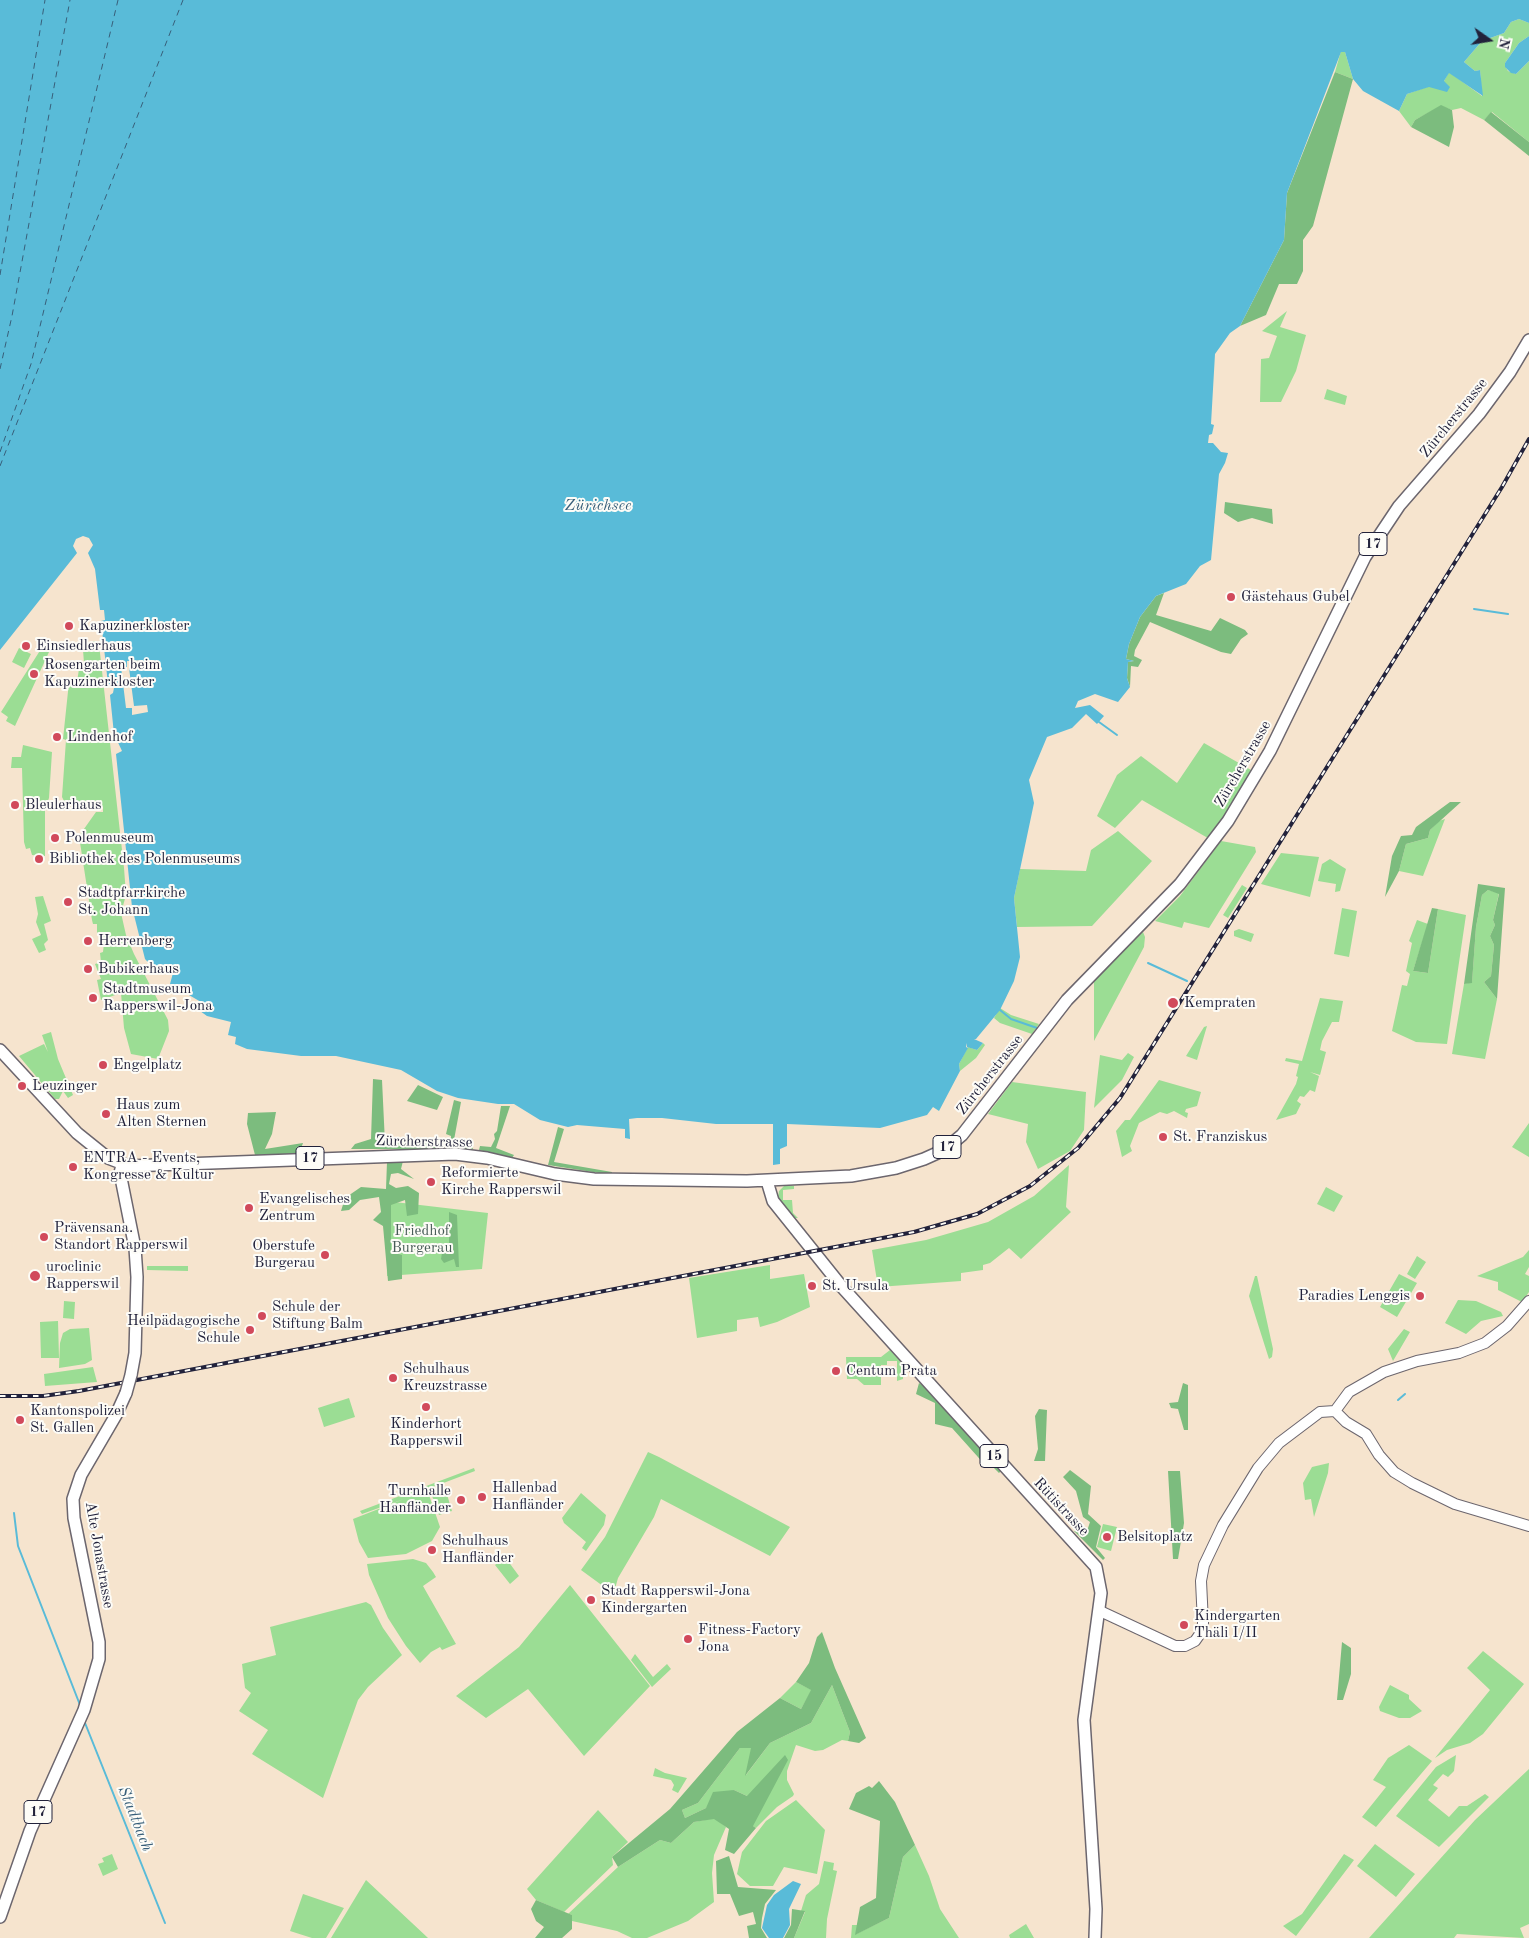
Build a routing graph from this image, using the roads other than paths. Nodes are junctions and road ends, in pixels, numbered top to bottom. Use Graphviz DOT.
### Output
graph roads {
  1 [pos="1529,340"];
  2 [pos="0,1050"];
  3 [pos="122,1165"];
  4 [pos="768,1181"];
  5 [pos="1529,1301"];
  6 [pos="1335,1410"];
  7 [pos="1529,1526"];
  8 [pos="1100,1611"];
  9 [pos="0,1917"];
  10 [pos="1095,1938"];
  1 -- 4 [label="main road, Zürcherstrasse / 17"];
  2 -- 3 [label="main road"];
  3 -- 4 [label="main road, Zürcherstrasse / 17"];
  3 -- 9 [label="main road, Alte Jonastrasse / 17, bridge"];
  4 -- 8 [label="main road, Rütistrasse / 15"];
  5 -- 6 [label="street"];
  6 -- 7 [label="street"];
  6 -- 8 [label="street"];
  8 -- 10 [label="main road, Rütistrasse / 15"];
}
